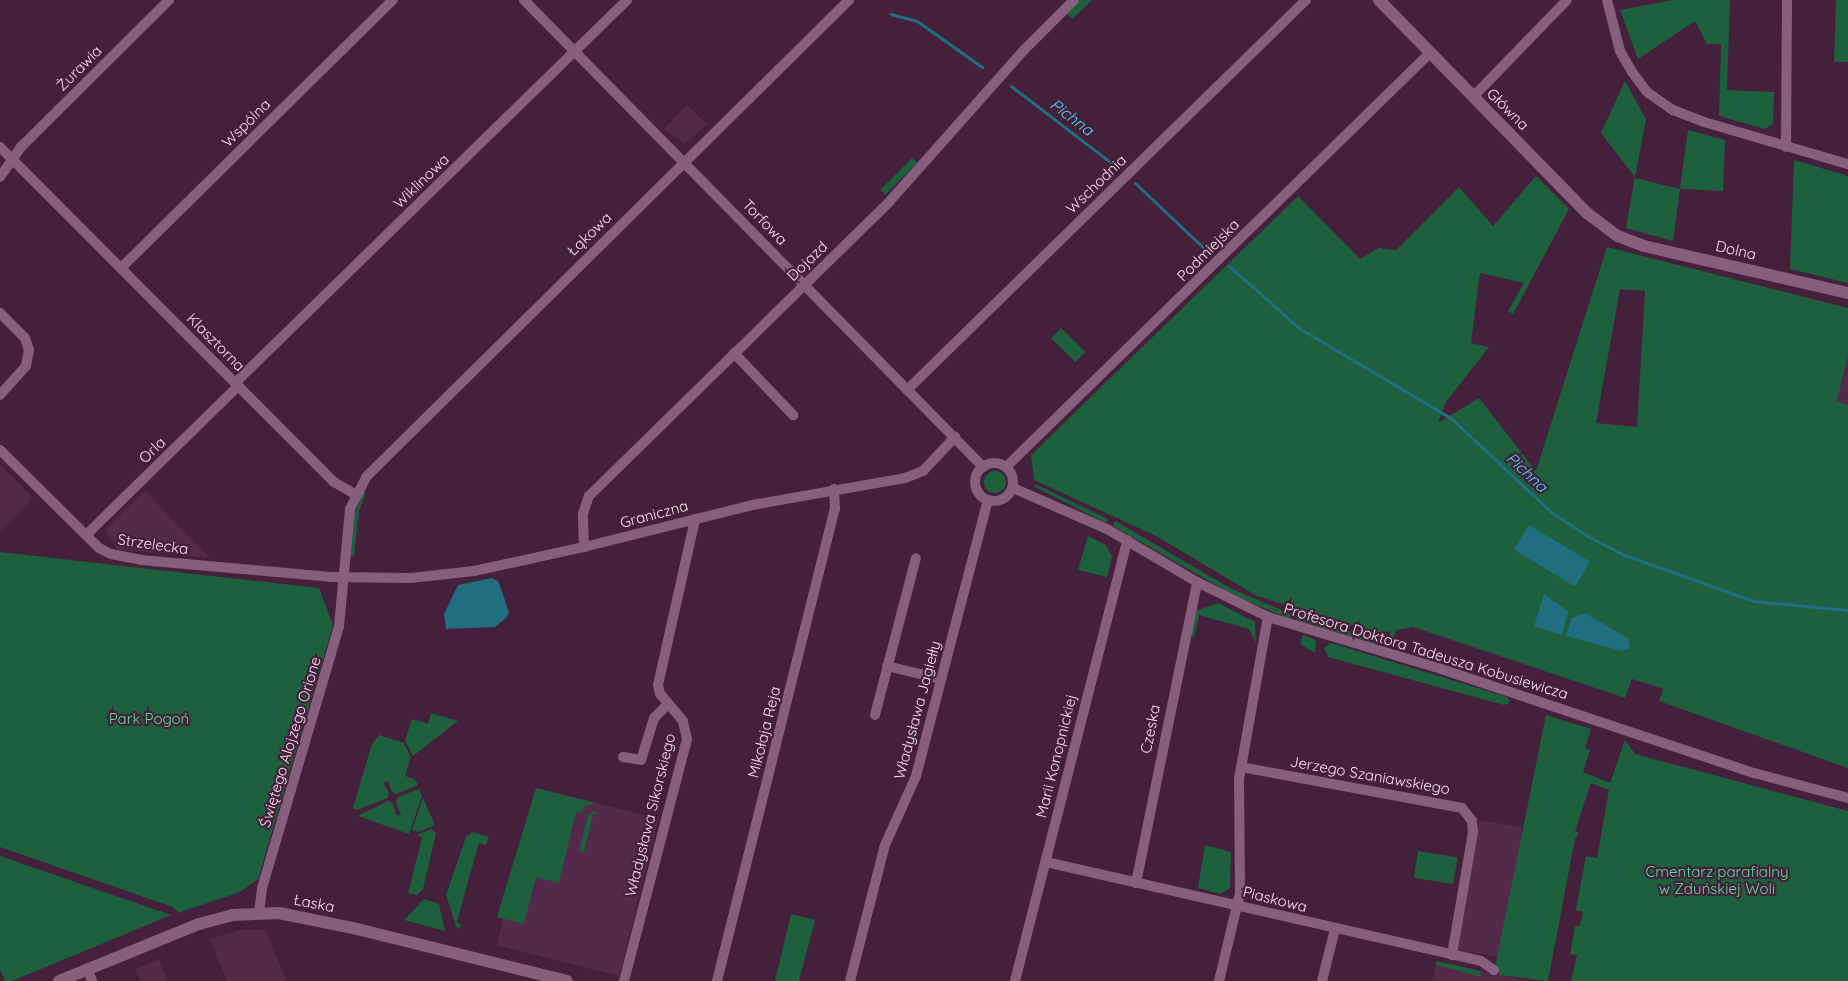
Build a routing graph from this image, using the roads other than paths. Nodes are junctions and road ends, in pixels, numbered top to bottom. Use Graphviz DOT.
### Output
graph roads {
  1 [pos="169,0"];
  2 [pos="393,0"];
  3 [pos="524,0"];
  4 [pos="627,0"];
  5 [pos="849,0"];
  6 [pos="1074,0"];
  7 [pos="1306,0"];
  8 [pos="1379,0"];
  9 [pos="1567,0"];
  10 [pos="1607,0"];
  11 [pos="1787,0"];
  12 [pos="575,52"];
  13 [pos="1430,53"];
  14 [pos="1473,97"];
  15 [pos="0,146"];
  16 [pos="1786,147"];
  17 [pos="12,159"];
  18 [pos="685,161"];
  19 [pos="1848,164"];
  20 [pos="0,177"];
  21 [pos="1618,236"];
  22 [pos="121,268"];
  23 [pos="804,284"];
  24 [pos="1848,293"];
  25 [pos="0,313"];
  26 [pos="734,353"];
  27 [pos="237,385"];
  28 [pos="907,390"];
  29 [pos="0,395"];
  30 [pos="793,415"];
  31 [pos="955,437"];
  32 [pos="0,450"];
  33 [pos="983,467"];
  34 [pos="1006,467"];
  35 [pos="1013,488"];
  36 [pos="834,489"];
  37 [pos="355,494"];
  38 [pos="988,500"];
  39 [pos="695,519"];
  40 [pos="86,535"];
  41 [pos="1127,540"];
  42 [pos="584,547"];
  43 [pos="916,558"];
  44 [pos="344,578"];
  45 [pos="1197,582"];
  46 [pos="1268,617"];
  47 [pos="887,666"];
  48 [pos="941,679"];
  49 [pos="668,704"];
  50 [pos="875,715"];
  51 [pos="623,757"];
  52 [pos="1241,767"];
  53 [pos="1848,798"];
  54 [pos="1046,862"];
  55 [pos="1136,883"];
  56 [pos="1238,906"];
  57 [pos="259,913"];
  58 [pos="1335,929"];
  59 [pos="1452,955"];
  60 [pos="1494,970"];
  61 [pos="90,975"];
  62 [pos="537,977"];
  63 [pos="60,981"];
  64 [pos="568,981"];
  65 [pos="624,981"];
  66 [pos="718,981"];
  67 [pos="850,981"];
  68 [pos="1015,981"];
  69 [pos="1219,981"];
  70 [pos="1322,981"];
  1 -- 17 [label="street, Żurawia"];
  2 -- 22 [label="street, Wspólna"];
  3 -- 12 [label="street, Torfowa"];
  4 -- 12 [label="street, Wiklinowa"];
  5 -- 18 [label="street, Łąkowa"];
  6 -- 23 [label="street, Dojazd"];
  7 -- 28 [label="street, Wschodnia"];
  8 -- 13 [label="street, Główna"];
  9 -- 14 [label="street"];
  10 -- 16 [label="street"];
  11 -- 16 [label="street"];
  12 -- 18 [label="street, Torfowa"];
  12 -- 27 [label="street, Wiklinowa"];
  13 -- 14 [label="street, Główna"];
  13 -- 34 [label="street, Podmiejska"];
  14 -- 21 [label="street, Główna"];
  15 -- 17 [label="street, Klasztorna"];
  16 -- 19 [label="street"];
  17 -- 20 [label="street, Żurawia"];
  17 -- 22 [label="street, Klasztorna"];
  18 -- 23 [label="street, Torfowa"];
  18 -- 37 [label="street, Łąkowa"];
  21 -- 24 [label="street, Dolna"];
  22 -- 27 [label="street, Klasztorna"];
  23 -- 26 [label="street, Dojazd"];
  23 -- 28 [label="street, Torfowa"];
  25 -- 29 [label="street"];
  26 -- 30 [label="street"];
  26 -- 42 [label="street, Dojazd"];
  27 -- 37 [label="street, Klasztorna"];
  27 -- 40 [label="street, Orla"];
  28 -- 31 [label="street, Torfowa"];
  31 -- 33 [label="street, Torfowa"];
  31 -- 36 [label="street, Graniczna"];
  32 -- 40 [label="street, Strzelecka"];
  33 -- 34 [label="street"];
  33 -- 38 [label="street"];
  34 -- 35 [label="street"];
  35 -- 38 [label="street"];
  35 -- 41 [label="street, Profesora Doktora Tadeusza Kobusiewicza"];
  36 -- 39 [label="street, Graniczna"];
  36 -- 66 [label="street, Mikołaja Reja"];
  37 -- 44 [label="street"];
  38 -- 48 [label="street, Władysława Jagiełły"];
  39 -- 42 [label="street, Graniczna"];
  39 -- 49 [label="street, Władysława Sikorskiego"];
  40 -- 44 [label="street, Strzelecka"];
  41 -- 45 [label="street, Profesora Doktora Tadeusza Kobusiewicza"];
  41 -- 54 [label="street, Marii Konopnickiej"];
  42 -- 44 [label="street, Graniczna"];
  43 -- 47 [label="street"];
  44 -- 57 [label="street, Świętego Alojzego Orione"];
  45 -- 46 [label="street, Profesora Doktora Tadeusza Kobusiewicza"];
  45 -- 55 [label="street, Czeska"];
  46 -- 52 [label="street"];
  46 -- 53 [label="street, Profesora Doktora Tadeusza Kobusiewicza"];
  47 -- 48 [label="street"];
  47 -- 50 [label="street"];
  48 -- 67 [label="street, Władysława Jagiełły"];
  49 -- 51 [label="street"];
  49 -- 65 [label="street, Władysława Sikorskiego"];
  52 -- 56 [label="street"];
  52 -- 59 [label="street, Jerzego Szaniawskiego"];
  54 -- 55 [label="street, Piaskowa"];
  54 -- 68 [label="street, Marii Konopnickiej"];
  55 -- 56 [label="street, Piaskowa"];
  56 -- 58 [label="street, Piaskowa"];
  56 -- 69 [label="street"];
  57 -- 61 [label="street, Łaska"];
  57 -- 62 [label="street, Łaska"];
  58 -- 59 [label="street, Piaskowa"];
  58 -- 70 [label="street"];
  59 -- 60 [label="street, Piaskowa"];
  61 -- 63 [label="street, Łaska"];
  62 -- 64 [label="street, Łaska"];
}
